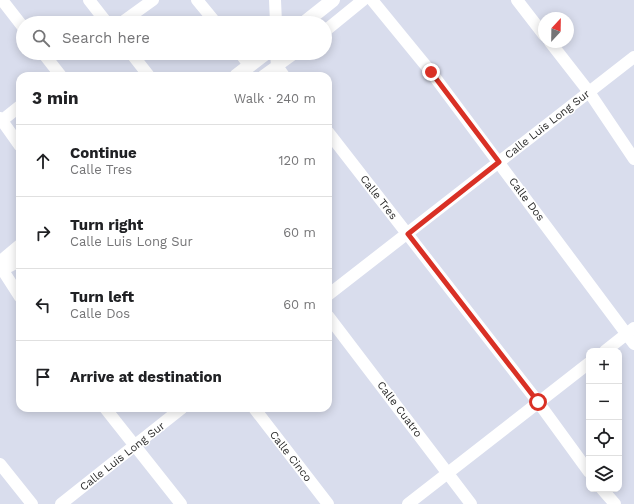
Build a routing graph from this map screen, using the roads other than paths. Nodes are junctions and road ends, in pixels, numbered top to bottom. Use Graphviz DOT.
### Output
graph roads {
  1 [pos="2,0"];
  2 [pos="89,0"];
  3 [pos="153,0"];
  4 [pos="197,0"];
  5 [pos="275,0"];
  6 [pos="334,0"];
  7 [pos="363,0"];
  8 [pos="372,0"];
  9 [pos="517,0"];
  10 [pos="102,16"];
  11 [pos="131,16"];
  12 [pos="210,16"];
  13 [pos="276,16"];
  14 [pos="313,16"];
  15 [pos="16,18"];
  16 [pos="332,25"];
  17 [pos="538,26"];
  18 [pos="555,48"];
  19 [pos="634,57"];
  20 [pos="48,60"];
  21 [pos="136,60"];
  22 [pos="245,60"];
  23 [pos="257,60"];
  24 [pos="277,60"];
  25 [pos="285,60"];
  26 [pos="250,66"];
  27 [pos="277,66"];
  28 [pos="57,72"];
  29 [pos="146,72"];
  30 [pos="242,72"];
  31 [pos="269,72"];
  32 [pos="281,72"];
  33 [pos="589,92"];
  34 [pos="16,109"];
  35 [pos="1,120"];
  36 [pos="332,137"];
  37 [pos="16,141"];
  38 [pos="634,159"];
  39 [pos="499,162"];
  40 [pos="408,234"];
  41 [pos="16,251"];
  42 [pos="16,262"];
  43 [pos="1,268"];
  44 [pos="16,291"];
  45 [pos="332,292"];
  46 [pos="332,321"];
  47 [pos="630,331"];
  48 [pos="634,344"];
  49 [pos="609,348"];
  50 [pos="586,365"];
  51 [pos="538,402"];
  52 [pos="108,412"];
  53 [pos="177,412"];
  54 [pos="257,412"];
  55 [pos="135,445"];
  56 [pos="0,464"];
  57 [pos="586,468"];
  58 [pos="448,474"];
  59 [pos="605,492"];
  60 [pos="32,504"];
  61 [pos="62,504"];
  62 [pos="181,504"];
  63 [pos="328,504"];
  64 [pos="408,504"];
  65 [pos="471,504"];
  66 [pos="615,504"];
  1 -- 15 [label="street"];
  2 -- 10 [label="street"];
  3 -- 11 [label="street"];
  4 -- 12 [label="street"];
  5 -- 13 [label="street"];
  6 -- 14 [label="street"];
  7 -- 16 [label="street"];
  8 -- 39 [label="street, Calle Dos"];
  9 -- 17 [label="street"];
  18 -- 33 [label="street"];
  19 -- 33 [label="street, Calle Luis Long Sur"];
  20 -- 28 [label="street"];
  21 -- 29 [label="street"];
  22 -- 26 [label="street"];
  23 -- 26 [label="street"];
  24 -- 27 [label="street"];
  25 -- 27 [label="street"];
  26 -- 30 [label="street"];
  27 -- 31 [label="street"];
  27 -- 32 [label="street"];
  33 -- 38 [label="street"];
  33 -- 39 [label="street, Calle Luis Long Sur"];
  34 -- 35 [label="street"];
  35 -- 37 [label="street"];
  36 -- 40 [label="street, Calle Tres"];
  39 -- 40 [label="street, Calle Luis Long Sur"];
  39 -- 47 [label="street, Calle Dos"];
  40 -- 45 [label="street, Calle Luis Long Sur"];
  40 -- 51 [label="street, Calle Tres"];
  41 -- 43 [label="street"];
  42 -- 43 [label="street"];
  43 -- 44 [label="street"];
  46 -- 58 [label="street, Calle Cuatro"];
  47 -- 48 [label="street, Calle Dos"];
  47 -- 49 [label="street"];
  50 -- 51 [label="street"];
  51 -- 57 [label="street, Calle Tres"];
  51 -- 58 [label="street"];
  52 -- 55 [label="street"];
  53 -- 55 [label="street, Calle Luis Long Sur"];
  54 -- 63 [label="street, Calle Cinco"];
  55 -- 61 [label="street, Calle Luis Long Sur"];
  55 -- 62 [label="street"];
  56 -- 60 [label="street"];
  58 -- 64 [label="street"];
  58 -- 65 [label="street, Calle Cuatro"];
  59 -- 66 [label="street"];
}
